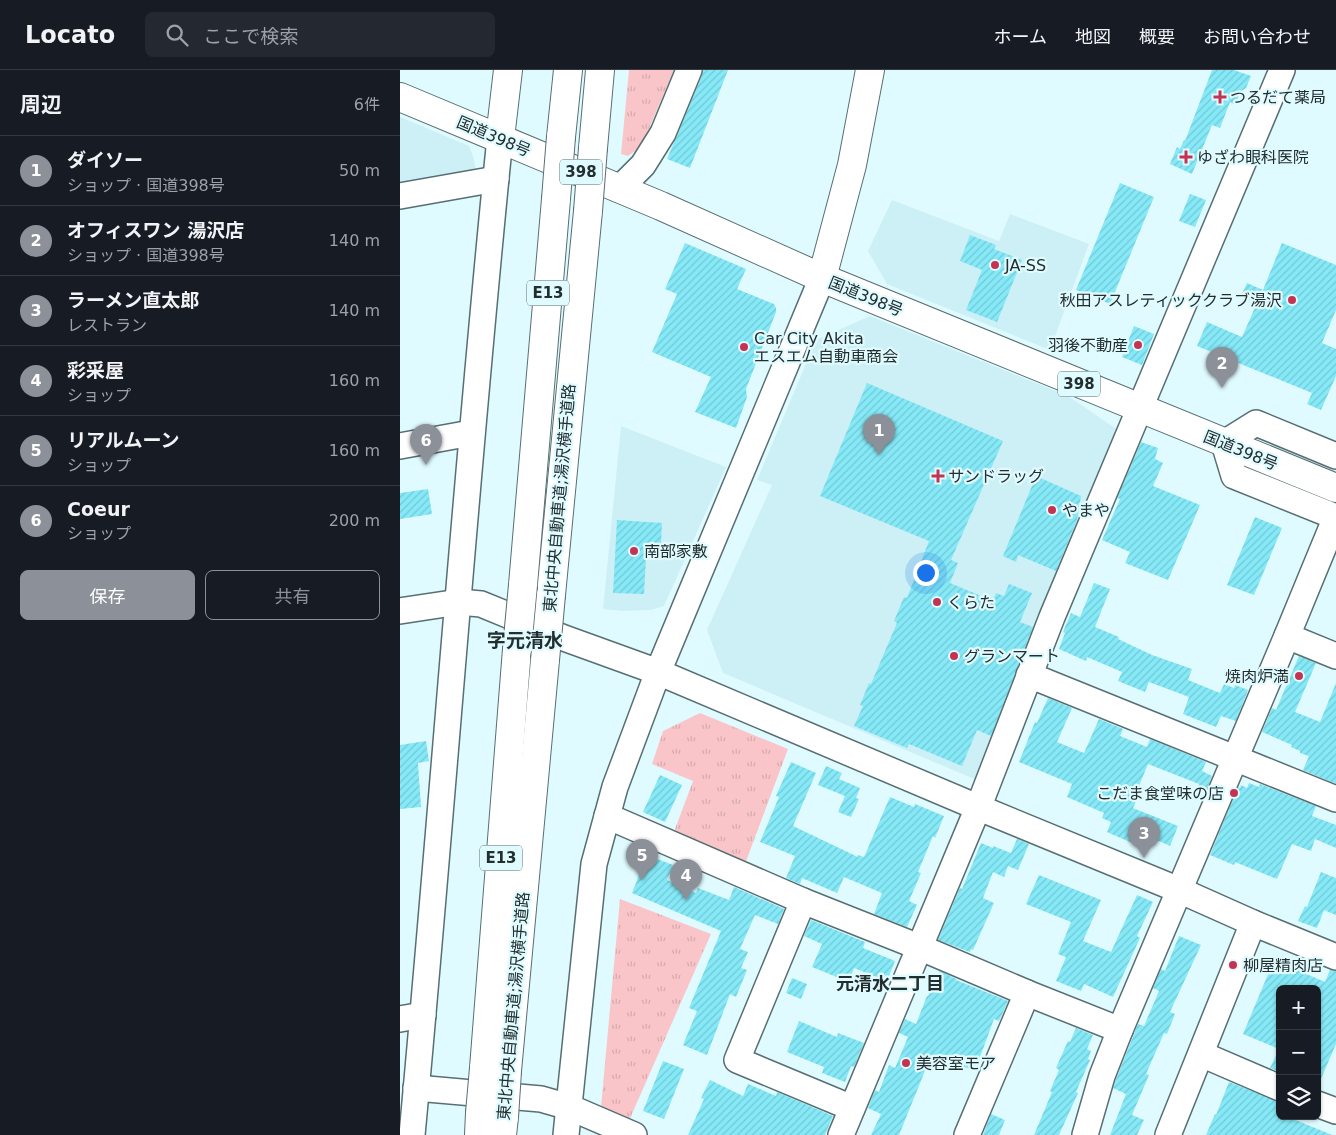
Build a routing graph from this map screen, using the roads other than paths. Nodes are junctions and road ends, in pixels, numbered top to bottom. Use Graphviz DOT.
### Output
graph roads {
  1 [pos="508,70"];
  2 [pos="568,70"];
  3 [pos="600,70"];
  4 [pos="689,70"];
  5 [pos="870,70"];
  6 [pos="1282,70"];
  7 [pos="400,97"];
  8 [pos="500,138"];
  9 [pos="496,179"];
  10 [pos="619,189"];
  11 [pos="400,196"];
  12 [pos="822,278"];
  13 [pos="1141,409"];
  14 [pos="472,433"];
  15 [pos="1224,442"];
  16 [pos="400,446"];
  17 [pos="1335,454"];
  18 [pos="1336,488"];
  19 [pos="1336,517"];
  20 [pos="459,602"];
  21 [pos="400,610"];
  22 [pos="1287,636"];
  23 [pos="1336,656"];
  24 [pos="658,672"];
  25 [pos="1029,674"];
  26 [pos="1236,757"];
  27 [pos="1336,799"];
  28 [pos="977,807"];
  29 [pos="607,816"];
  30 [pos="1179,890"];
  31 [pos="803,901"];
  32 [pos="1253,924"];
  33 [pos="919,947"];
  34 [pos="1336,957"];
  35 [pos="1027,993"];
  36 [pos="411,1017"];
  37 [pos="1120,1030"];
  38 [pos="1202,1054"];
  39 [pos="495,1070"];
  40 [pos="1276,1086"];
  41 [pos="416,1088"];
  42 [pos="569,1106"];
  43 [pos="1321,1106"];
  44 [pos="852,1108"];
  45 [pos="1336,1112"];
  46 [pos="491,1125"];
  47 [pos="412,1135"];
  48 [pos="566,1135"];
  49 [pos="634,1135"];
  50 [pos="841,1135"];
  51 [pos="967,1135"];
  52 [pos="1085,1135"];
  53 [pos="1168,1135"];
  1 -- 8 [label="main road"];
  2 -- 39 [label="main road, 東北中央自動車道;湯沢横手道路 / E13, bridge"];
  3 -- 39 [label="main road, 東北中央自動車道;湯沢横手道路 / E13, bridge"];
  4 -- 10 [label="street"];
  5 -- 12 [label="main road"];
  6 -- 13 [label="street"];
  7 -- 8 [label="main road, 国道398号 / 398"];
  8 -- 9 [label="street"];
  8 -- 10 [label="main road, 国道398号 / 398"];
  9 -- 11 [label="street"];
  9 -- 14 [label="street"];
  10 -- 12 [label="main road, 国道398号 / 398"];
  12 -- 13 [label="main road, 国道398号 / 398"];
  12 -- 24 [label="street"];
  13 -- 15 [label="main road, 国道398号 / 398"];
  13 -- 25 [label="street"];
  14 -- 16 [label="street"];
  14 -- 20 [label="street"];
  15 -- 17 [label="street"];
  15 -- 18 [label="main road, 国道398号 / 398"];
  15 -- 19 [label="street"];
  19 -- 22 [label="street"];
  20 -- 21 [label="street"];
  20 -- 24 [label="street"];
  20 -- 36 [label="street"];
  22 -- 23 [label="street"];
  22 -- 26 [label="street"];
  24 -- 28 [label="street"];
  24 -- 29 [label="street"];
  25 -- 26 [label="street"];
  25 -- 28 [label="street"];
  26 -- 27 [label="street"];
  26 -- 30 [label="street"];
  28 -- 30 [label="street"];
  28 -- 33 [label="street"];
  29 -- 31 [label="street"];
  29 -- 42 [label="street"];
  30 -- 32 [label="street"];
  30 -- 37 [label="street"];
  31 -- 33 [label="street"];
  31 -- 44 [label="street"];
  32 -- 34 [label="street"];
  32 -- 38 [label="street"];
  33 -- 35 [label="street"];
  33 -- 44 [label="street"];
  35 -- 37 [label="street"];
  35 -- 51 [label="street"];
  36 -- 41 [label="street"];
  37 -- 52 [label="street"];
  38 -- 40 [label="street"];
  38 -- 53 [label="street"];
  39 -- 46 [label="main road, 東北中央自動車道;湯沢横手道路 / E13, bridge"];
  41 -- 42 [label="street"];
  41 -- 47 [label="street"];
  42 -- 48 [label="street"];
  42 -- 49 [label="street"];
  43 -- 45 [label="street"];
  44 -- 50 [label="street"];
}
